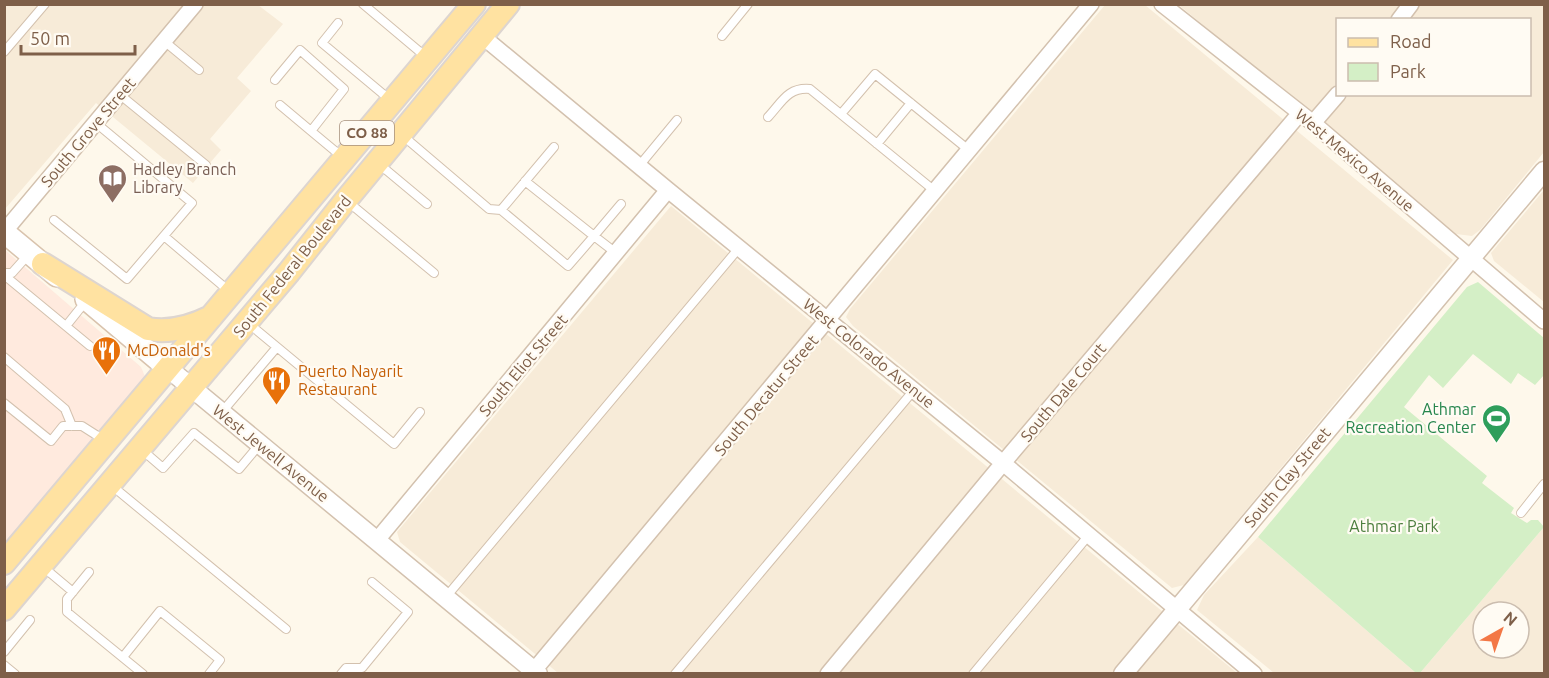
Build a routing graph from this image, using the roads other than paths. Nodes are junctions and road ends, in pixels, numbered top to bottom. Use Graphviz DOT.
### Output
graph roads {
  1 [pos="45,4"];
  2 [pos="195,4"];
  3 [pos="363,4"];
  4 [pos="508,4"];
  5 [pos="748,4"];
  6 [pos="1091,4"];
  7 [pos="1162,4"];
  8 [pos="1411,4"];
  9 [pos="470,6"];
  10 [pos="1400,18"];
  11 [pos="338,23"];
  12 [pos="482,36"];
  13 [pos="722,36"];
  14 [pos="164,41"];
  15 [pos="4,52"];
  16 [pos="429,59"];
  17 [pos="199,70"];
  18 [pos="275,80"];
  19 [pos="119,94"];
  20 [pos="1336,96"];
  21 [pos="393,102"];
  22 [pos="911,103"];
  23 [pos="280,105"];
  24 [pos="1300,113"];
  25 [pos="841,114"];
  26 [pos="768,117"];
  27 [pos="677,120"];
  28 [pos="96,123"];
  29 [pos="1313,123"];
  30 [pos="311,130"];
  31 [pos="401,134"];
  32 [pos="877,144"];
  33 [pos="554,147"];
  34 [pos="970,151"];
  35 [pos="345,159"];
  36 [pos="377,162"];
  37 [pos="206,165"];
  38 [pos="639,166"];
  39 [pos="1545,171"];
  40 [pos="525,181"];
  41 [pos="668,190"];
  42 [pos="936,192"];
  43 [pos="346,200"];
  44 [pos="427,204"];
  45 [pos="621,204"];
  46 [pos="501,210"];
  47 [pos="54,220"];
  48 [pos="4,232"];
  49 [pos="164,236"];
  50 [pos="594,236"];
  51 [pos="739,248"];
  52 [pos="616,253"];
  53 [pos="37,259"];
  54 [pos="1470,259"];
  55 [pos="434,273"];
  56 [pos="4,274"];
  57 [pos="232,293"];
  58 [pos="87,300"];
  59 [pos="213,316"];
  60 [pos="829,320"];
  61 [pos="1545,321"];
  62 [pos="247,322"];
  63 [pos="66,326"];
  64 [pos="90,346"];
  65 [pos="277,346"];
  66 [pos="4,357"];
  67 [pos="169,369"];
  68 [pos="192,387"];
  69 [pos="914,390"];
  70 [pos="4,403"];
  71 [pos="221,412"];
  72 [pos="420,412"];
  73 [pos="72,426"];
  74 [pos="107,442"];
  75 [pos="260,444"];
  76 [pos="140,448"];
  77 [pos="1004,463"];
  78 [pos="110,484"];
  79 [pos="1545,484"];
  80 [pos="1521,513"];
  81 [pos="1089,535"];
  82 [pos="377,540"];
  83 [pos="4,563"];
  84 [pos="41,565"];
  85 [pos="89,572"];
  86 [pos="372,582"];
  87 [pos="73,592"];
  88 [pos="446,597"];
  89 [pos="4,609"];
  90 [pos="1177,609"];
  91 [pos="30,620"];
  92 [pos="286,629"];
  93 [pos="4,652"];
  94 [pos="123,657"];
  95 [pos="4,665"];
  96 [pos="534,672"];
  97 [pos="15,674"];
  98 [pos="143,674"];
  99 [pos="209,674"];
  100 [pos="341,674"];
  101 [pos="675,674"];
  102 [pos="828,674"];
  103 [pos="973,674"];
  104 [pos="1123,674"];
  105 [pos="1254,674"];
  1 -- 15 [label="lane"];
  2 -- 14 [label="street, South Grove Street"];
  3 -- 16 [label="lane"];
  4 -- 12 [label="main road, South Federal Boulevard / CO 88"];
  5 -- 13 [label="lane"];
  6 -- 34 [label="street, South Decatur Street"];
  7 -- 24 [label="street, West Mexico Avenue"];
  8 -- 10 [label="street"];
  9 -- 16 [label="main road, South Federal Boulevard / CO 88"];
  11 -- 21 [label="lane"];
  12 -- 31 [label="main road, South Federal Boulevard / CO 88"];
  12 -- 38 [label="street, West Colorado Avenue"];
  14 -- 17 [label="lane"];
  14 -- 19 [label="street, South Grove Street"];
  16 -- 21 [label="main road, South Federal Boulevard / CO 88"];
  18 -- 30 [label="lane"];
  19 -- 28 [label="street, South Grove Street"];
  19 -- 37 [label="lane"];
  20 -- 29 [label="street"];
  21 -- 35 [label="main road, South Federal Boulevard / CO 88"];
  22 -- 25 [label="lane"];
  22 -- 32 [label="lane"];
  22 -- 34 [label="lane"];
  23 -- 30 [label="lane"];
  24 -- 29 [label="street, West Mexico Avenue"];
  24 -- 77 [label="street, South Dale Court"];
  25 -- 26 [label="lane"];
  25 -- 32 [label="lane"];
  27 -- 38 [label="lane"];
  28 -- 48 [label="street, South Grove Street"];
  28 -- 49 [label="lane"];
  29 -- 54 [label="street, West Mexico Avenue"];
  30 -- 35 [label="lane"];
  31 -- 36 [label="main road, South Federal Boulevard / CO 88"];
  31 -- 46 [label="lane"];
  32 -- 42 [label="lane"];
  33 -- 40 [label="lane"];
  34 -- 42 [label="street, South Decatur Street"];
  35 -- 57 [label="main road, South Federal Boulevard / CO 88"];
  36 -- 43 [label="main road, South Federal Boulevard / CO 88"];
  36 -- 44 [label="lane"];
  38 -- 41 [label="street, West Colorado Avenue"];
  39 -- 54 [label="street, South Clay Street"];
  40 -- 46 [label="lane"];
  40 -- 50 [label="lane"];
  41 -- 51 [label="street, West Colorado Avenue"];
  41 -- 52 [label="street, South Eliot Street"];
  42 -- 60 [label="street, South Decatur Street"];
  43 -- 55 [label="lane"];
  43 -- 62 [label="main road, South Federal Boulevard / CO 88"];
  45 -- 50 [label="lane"];
  46 -- 50 [label="lane"];
  47 -- 49 [label="lane"];
  48 -- 53 [label="main road, West Jewell Avenue"];
  49 -- 57 [label="lane"];
  50 -- 52 [label="lane"];
  51 -- 60 [label="street, West Colorado Avenue"];
  51 -- 88 [label="lane"];
  52 -- 82 [label="street, South Eliot Street"];
  53 -- 56 [label="lane"];
  53 -- 58 [label="main road, West Jewell Avenue"];
  53 -- 59 [label="main road"];
  54 -- 61 [label="street, West Mexico Avenue"];
  54 -- 90 [label="street, South Clay Street"];
  56 -- 63 [label="lane"];
  57 -- 59 [label="main road, South Federal Boulevard / CO 88"];
  58 -- 63 [label="lane"];
  58 -- 67 [label="main road, West Jewell Avenue"];
  59 -- 67 [label="main road, South Federal Boulevard / CO 88"];
  60 -- 69 [label="street, West Colorado Avenue"];
  60 -- 96 [label="street, South Decatur Street"];
  62 -- 65 [label="lane"];
  62 -- 68 [label="main road, South Federal Boulevard / CO 88"];
  63 -- 64 [label="lane"];
  65 -- 71 [label="lane"];
  65 -- 72 [label="lane"];
  66 -- 73 [label="lane"];
  67 -- 68 [label="street, West Jewell Avenue"];
  67 -- 74 [label="main road, South Federal Boulevard / CO 88"];
  68 -- 71 [label="street, West Jewell Avenue"];
  68 -- 76 [label="main road, South Federal Boulevard / CO 88"];
  69 -- 77 [label="street, West Colorado Avenue"];
  69 -- 101 [label="lane"];
  70 -- 73 [label="lane"];
  71 -- 75 [label="street, West Jewell Avenue"];
  73 -- 74 [label="lane"];
  74 -- 83 [label="main road, South Federal Boulevard / CO 88"];
  75 -- 76 [label="lane"];
  75 -- 82 [label="street, West Jewell Avenue"];
  76 -- 78 [label="main road, South Federal Boulevard / CO 88"];
  77 -- 81 [label="street, West Colorado Avenue"];
  77 -- 102 [label="street, South Dale Court"];
  78 -- 84 [label="main road, South Federal Boulevard / CO 88"];
  78 -- 92 [label="lane"];
  79 -- 80 [label="lane"];
  81 -- 90 [label="street, West Colorado Avenue"];
  81 -- 103 [label="lane"];
  82 -- 88 [label="street, West Jewell Avenue"];
  84 -- 87 [label="lane"];
  84 -- 89 [label="main road, South Federal Boulevard / CO 88"];
  85 -- 87 [label="lane"];
  86 -- 100 [label="lane"];
  87 -- 94 [label="lane"];
  88 -- 96 [label="street, West Jewell Avenue"];
  90 -- 104 [label="street, South Clay Street"];
  90 -- 105 [label="street, West Colorado Avenue"];
  91 -- 93 [label="lane"];
  94 -- 98 [label="lane"];
  94 -- 99 [label="lane"];
  95 -- 97 [label="lane"];
}
